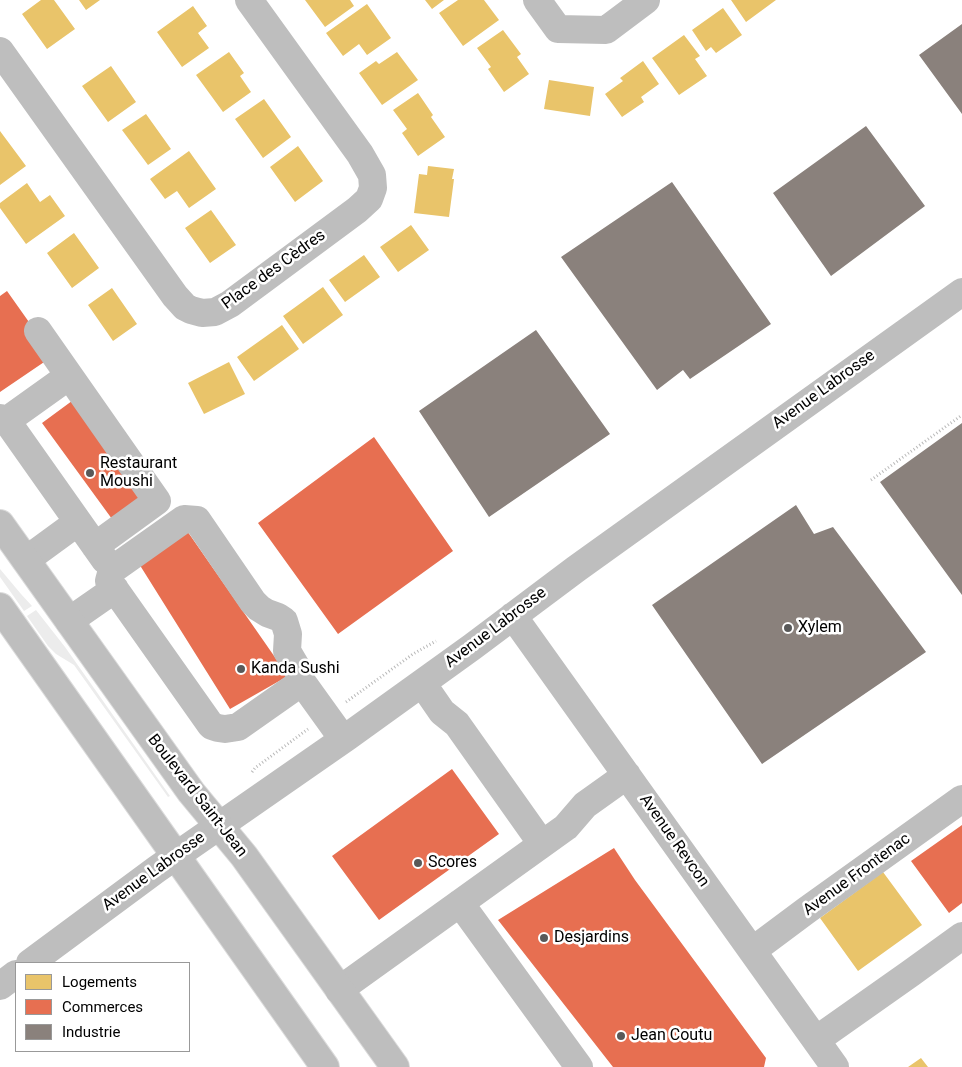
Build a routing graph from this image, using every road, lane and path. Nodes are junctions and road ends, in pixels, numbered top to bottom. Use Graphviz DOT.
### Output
graph roads {
  1 [pos="249,0"];
  2 [pos="537,0"];
  3 [pos="646,0"];
  4 [pos="0,52"];
  5 [pos="962,292"];
  6 [pos="38,331"];
  7 [pos="70,376"];
  8 [pos="962,415"];
  9 [pos="3,420"];
  10 [pos="870,480"];
  11 [pos="78,522"];
  12 [pos="0,524"];
  13 [pos="95,546"];
  14 [pos="26,560"];
  15 [pos="113,579"];
  16 [pos="0,607"];
  17 [pos="513,616"];
  18 [pos="69,620"];
  19 [pos="437,640"];
  20 [pos="302,682"];
  21 [pos="422,683"];
  22 [pos="345,703"];
  23 [pos="309,729"];
  24 [pos="343,739"];
  25 [pos="255,768"];
  26 [pos="627,775"];
  27 [pos="962,799"];
  28 [pos="218,826"];
  29 [pos="542,844"];
  30 [pos="176,856"];
  31 [pos="460,903"];
  32 [pos="962,936"];
  33 [pos="752,951"];
  34 [pos="31,962"];
  35 [pos="15,975"];
  36 [pos="0,986"];
  37 [pos="339,990"];
  38 [pos="816,1040"];
  39 [pos="326,1067"];
  40 [pos="395,1067"];
  41 [pos="579,1067"];
  42 [pos="835,1067"];
  1 -- 4 [label="street, Place des Cèdres"];
  2 -- 3 [label="street"];
  5 -- 17 [label="street, Avenue Labrosse"];
  6 -- 7 [label="street"];
  7 -- 9 [label="street"];
  7 -- 13 [label="street"];
  8 -- 10 [label="path"];
  9 -- 11 [label="street"];
  11 -- 13 [label="street"];
  11 -- 14 [label="street"];
  12 -- 14 [label="street, Boulevard Saint-Jean"];
  13 -- 15 [label="street"];
  14 -- 18 [label="street, Boulevard Saint-Jean"];
  15 -- 18 [label="street"];
  15 -- 20 [label="street"];
  15 -- 20 [label="street"];
  16 -- 30 [label="street"];
  17 -- 21 [label="street, Avenue Labrosse"];
  17 -- 26 [label="street, Avenue Revcon"];
  18 -- 28 [label="street, Boulevard Saint-Jean"];
  19 -- 22 [label="path, Avenue Labrosse"];
  20 -- 24 [label="street"];
  21 -- 24 [label="street, Avenue Labrosse"];
  21 -- 29 [label="street"];
  23 -- 25 [label="path"];
  24 -- 28 [label="street, Avenue Labrosse"];
  26 -- 29 [label="street"];
  26 -- 33 [label="street, Avenue Revcon"];
  27 -- 33 [label="street, Avenue Frontenac"];
  28 -- 30 [label="street, Avenue Labrosse"];
  28 -- 37 [label="street, Boulevard Saint-Jean"];
  29 -- 31 [label="street"];
  30 -- 34 [label="street, Avenue Labrosse"];
  30 -- 39 [label="street"];
  31 -- 37 [label="street"];
  31 -- 41 [label="street"];
  32 -- 38 [label="street"];
  33 -- 38 [label="street, Avenue Revcon"];
  35 -- 36 [label="street"];
  37 -- 40 [label="street, Boulevard Saint-Jean"];
  38 -- 42 [label="street, Avenue Revcon"];
}
